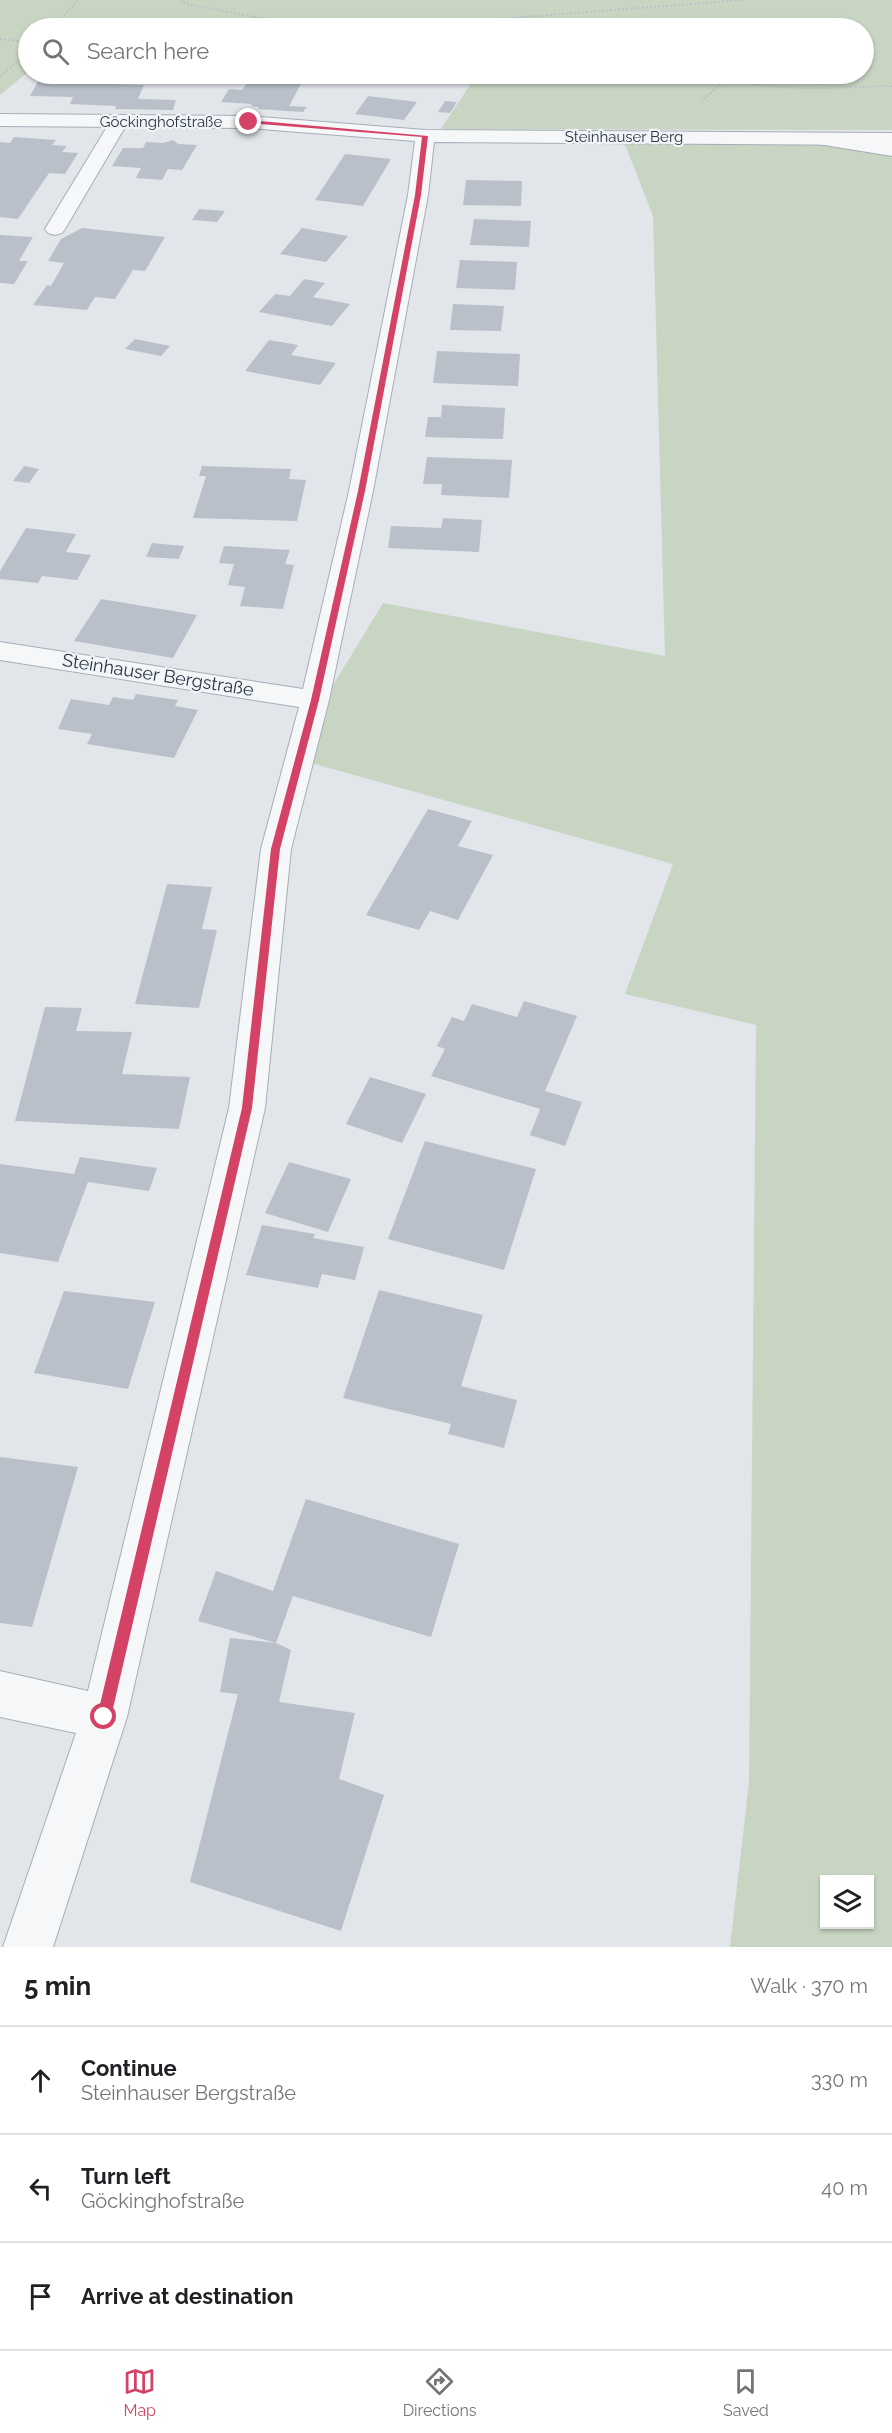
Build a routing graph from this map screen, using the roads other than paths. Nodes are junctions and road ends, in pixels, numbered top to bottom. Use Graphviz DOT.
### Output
graph roads {
  1 [pos="0,120"];
  2 [pos="119,122"];
  3 [pos="427,136"];
  4 [pos="819,139"];
  5 [pos="892,139"];
  6 [pos="892,150"];
  7 [pos="55,229"];
  8 [pos="0,651"];
  9 [pos="315,700"];
  10 [pos="0,1694"];
  11 [pos="104,1717"];
  12 [pos="28,1947"];
  1 -- 2 [label="street, Göckinghofstraße"];
  2 -- 3 [label="street, Göckinghofstraße"];
  2 -- 7 [label="street"];
  3 -- 4 [label="street, Steinhauser Berg"];
  3 -- 9 [label="street"];
  4 -- 5 [label="street, Steinhauser Berg"];
  4 -- 6 [label="street, Steinhauser Berg"];
  8 -- 9 [label="street, Steinhauser Bergstraße"];
  9 -- 11 [label="street"];
  10 -- 11 [label="street"];
  11 -- 12 [label="street"];
}
